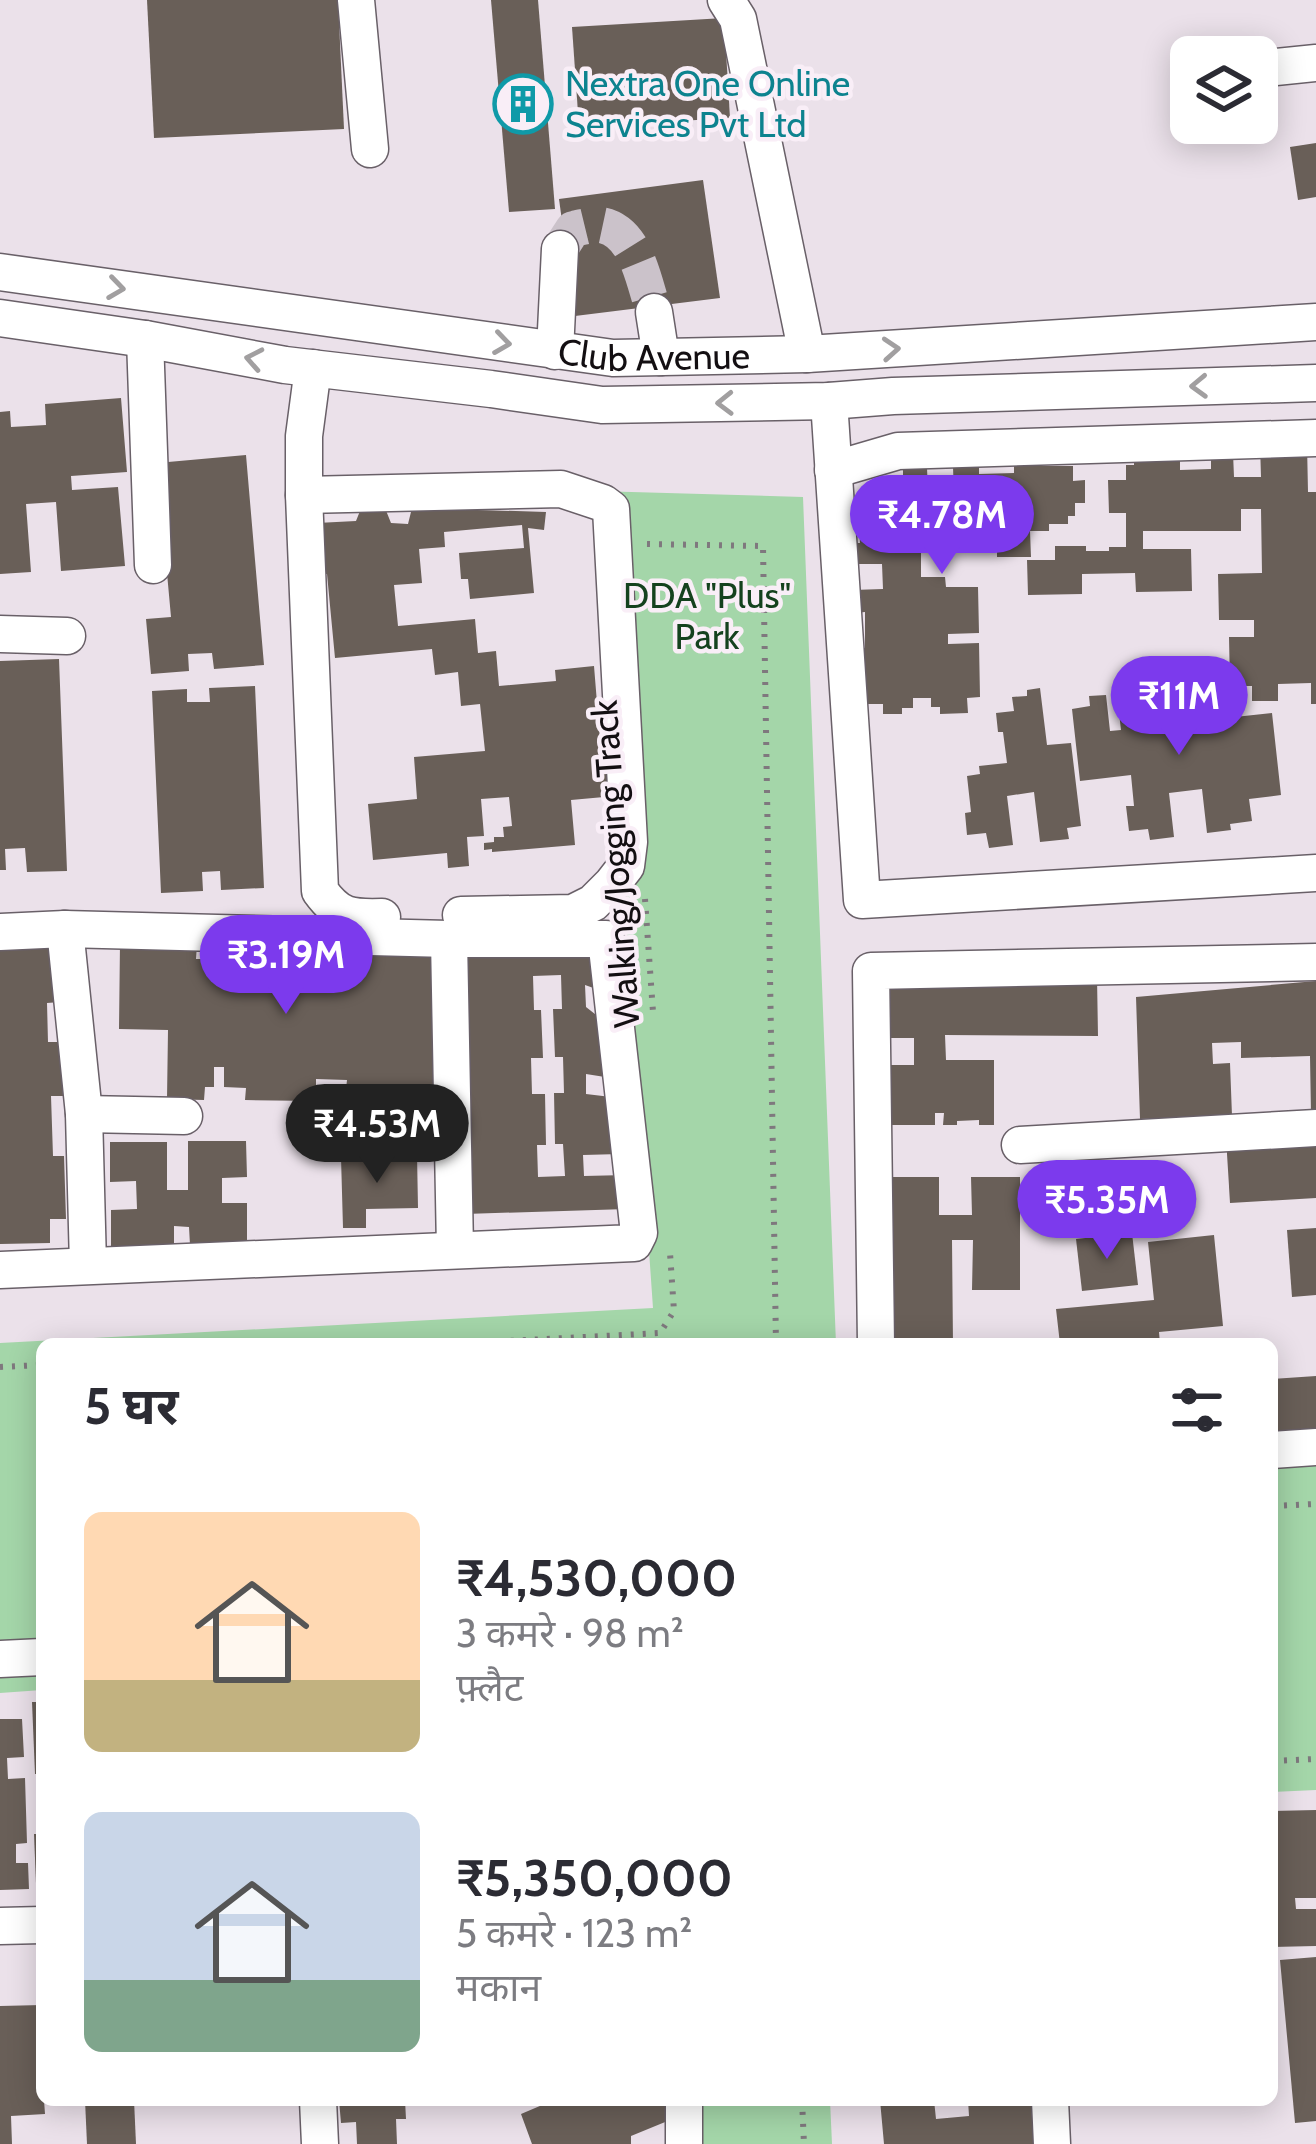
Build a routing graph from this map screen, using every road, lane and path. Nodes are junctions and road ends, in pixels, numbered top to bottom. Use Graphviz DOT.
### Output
graph roads {
  1 [pos="356,0"];
  2 [pos="726,0"];
  3 [pos="1316,63"];
  4 [pos="1278,67"];
  5 [pos="370,149"];
  6 [pos="560,249"];
  7 [pos="0,272"];
  8 [pos="654,312"];
  9 [pos="0,318"];
  10 [pos="1315,320"];
  11 [pos="145,339"];
  12 [pos="555,350"];
  13 [pos="807,354"];
  14 [pos="661,358"];
  15 [pos="313,368"];
  16 [pos="1316,383"];
  17 [pos="830,401"];
  18 [pos="1316,439"];
  19 [pos="833,470"];
  20 [pos="304,495"];
  21 [pos="639,544"];
  22 [pos="153,565"];
  23 [pos="0,634"];
  24 [pos="68,636"];
  25 [pos="1316,872"];
  26 [pos="644,884"];
  27 [pos="65,929"];
  28 [pos="0,932"];
  29 [pos="449,939"];
  30 [pos="1316,962"];
  31 [pos="654,1026"];
  32 [pos="84,1114"];
  33 [pos="184,1116"];
  34 [pos="1316,1129"];
  35 [pos="1020,1145"];
  36 [pos="669,1240"];
  37 [pos="455,1249"];
  38 [pos="88,1264"];
  39 [pos="0,1270"];
  40 [pos="576,1338"];
  41 [pos="776,1338"];
  42 [pos="876,1338"];
  43 [pos="36,1365"];
  44 [pos="0,1367"];
  45 [pos="1316,1447"];
  46 [pos="1278,1450"];
  47 [pos="1316,1504"];
  48 [pos="1278,1506"];
  49 [pos="36,1657"];
  50 [pos="0,1659"];
  51 [pos="1316,1760"];
  52 [pos="1278,1761"];
  53 [pos="36,1925"];
  54 [pos="0,1926"];
  55 [pos="318,2106"];
  56 [pos="684,2106"];
  57 [pos="802,2106"];
  58 [pos="1050,2106"];
  59 [pos="320,2144"];
  60 [pos="684,2144"];
  61 [pos="804,2144"];
  62 [pos="1052,2144"];
  1 -- 5 [label="street"];
  2 -- 13 [label="street"];
  3 -- 4 [label="street"];
  6 -- 12 [label="street"];
  7 -- 12 [label="street, Club Avenue, one-way"];
  8 -- 14 [label="street"];
  9 -- 11 [label="street, Club Avenue"];
  13 -- 10 [label="street, Club Avenue, one-way"];
  15 -- 11 [label="street, Club Avenue, one-way"];
  11 -- 22 [label="street"];
  12 -- 14 [label="street, Club Avenue"];
  13 -- 14 [label="street, Club Avenue"];
  17 -- 15 [label="street, Club Avenue, one-way"];
  15 -- 20 [label="street"];
  16 -- 17 [label="street, Club Avenue, one-way"];
  17 -- 19 [label="street"];
  18 -- 19 [label="street"];
  19 -- 25 [label="street"];
  20 -- 20 [label="street"];
  21 -- 41 [label="path"];
  23 -- 24 [label="street"];
  26 -- 31 [label="path, Walking/Jogging Track"];
  27 -- 28 [label="street"];
  27 -- 29 [label="street"];
  27 -- 32 [label="street"];
  29 -- 37 [label="street"];
  29 -- 37 [label="street"];
  30 -- 42 [label="street"];
  32 -- 33 [label="street"];
  32 -- 38 [label="street"];
  34 -- 35 [label="street"];
  36 -- 40 [label="path"];
  37 -- 38 [label="street"];
  38 -- 39 [label="street"];
  43 -- 44 [label="path"];
  45 -- 46 [label="street"];
  47 -- 48 [label="path"];
  49 -- 50 [label="street"];
  51 -- 52 [label="path"];
  53 -- 54 [label="street"];
  55 -- 59 [label="street"];
  56 -- 60 [label="street"];
  57 -- 61 [label="path"];
  58 -- 62 [label="street"];
}
